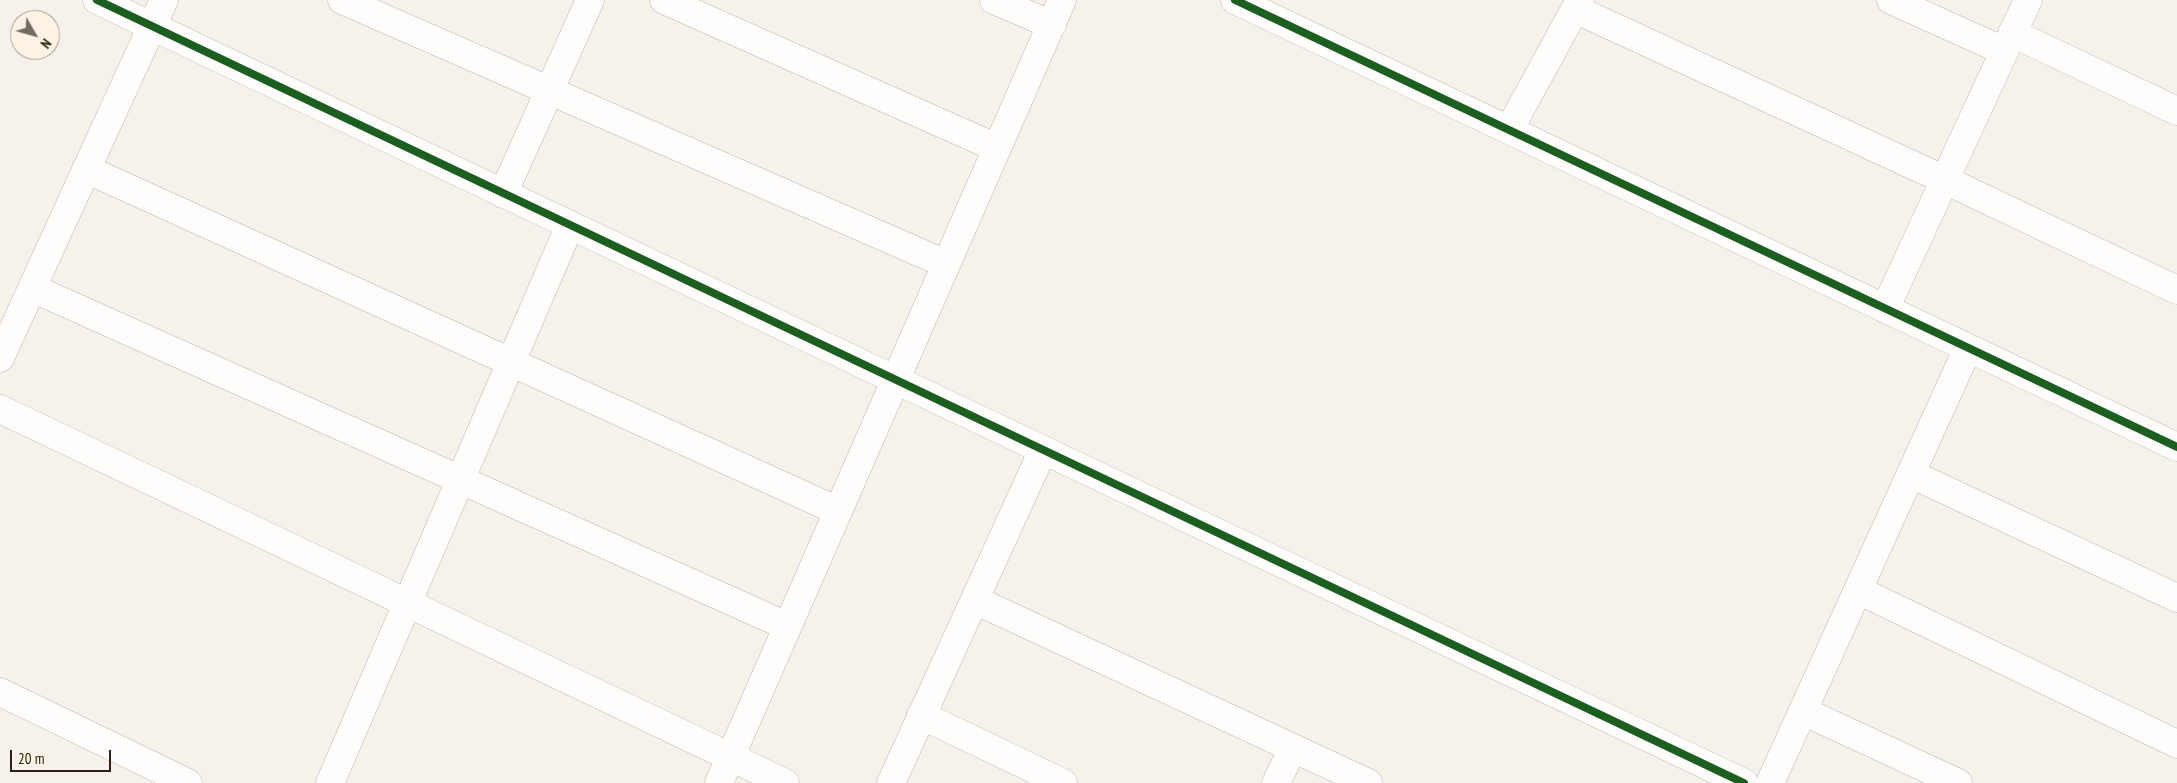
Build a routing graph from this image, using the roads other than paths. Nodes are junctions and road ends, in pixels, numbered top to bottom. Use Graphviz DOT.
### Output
graph roads {
  1 [pos="96,0"];
  2 [pos="164,0"];
  3 [pos="342,0"];
  4 [pos="590,0"];
  5 [pos="664,0"];
  6 [pos="994,0"];
  7 [pos="1062,0"];
  8 [pos="1235,0"];
  9 [pos="1891,0"];
  10 [pos="2028,0"];
  11 [pos="1578,5"];
  12 [pos="1052,25"];
  13 [pos="152,26"];
  14 [pos="2008,42"];
  15 [pos="550,90"];
  16 [pos="2177,111"];
  17 [pos="1509,130"];
  18 [pos="998,148"];
  19 [pos="86,169"];
  20 [pos="1945,180"];
  21 [pos="504,194"];
  22 [pos="570,225"];
  23 [pos="946,264"];
  24 [pos="32,288"];
  25 [pos="2177,290"];
  26 [pos="1885,309"];
  27 [pos="1968,348"];
  28 [pos="0,358"];
  29 [pos="511,362"];
  30 [pos="896,380"];
  31 [pos="0,409"];
  32 [pos="2177,447"];
  33 [pos="1043,450"];
  34 [pos="1911,474"];
  35 [pos="460,480"];
  36 [pos="838,511"];
  37 [pos="1858,590"];
  38 [pos="2177,598"];
  39 [pos="974,600"];
  40 [pos="408,603"];
  41 [pos="787,626"];
  42 [pos="0,692"];
  43 [pos="1803,711"];
  44 [pos="922,716"];
  45 [pos="2177,744"];
  46 [pos="1293,748"];
  47 [pos="730,756"];
  48 [pos="188,783"];
  49 [pos="330,783"];
  50 [pos="719,783"];
  51 [pos="785,783"];
  52 [pos="891,783"];
  53 [pos="1063,783"];
  54 [pos="1276,783"];
  55 [pos="1368,783"];
  56 [pos="1744,783"];
  57 [pos="1770,783"];
  58 [pos="1958,783"];
  1 -- 13 [label="street"];
  2 -- 13 [label="street"];
  3 -- 15 [label="street"];
  4 -- 15 [label="street"];
  5 -- 18 [label="street"];
  6 -- 12 [label="street"];
  7 -- 12 [label="street"];
  8 -- 17 [label="street"];
  9 -- 14 [label="street"];
  10 -- 14 [label="street"];
  11 -- 17 [label="street"];
  11 -- 20 [label="street"];
  12 -- 18 [label="street"];
  13 -- 19 [label="street"];
  13 -- 21 [label="street"];
  14 -- 16 [label="street"];
  14 -- 20 [label="street"];
  15 -- 21 [label="street"];
  15 -- 23 [label="street"];
  17 -- 26 [label="street"];
  18 -- 23 [label="street"];
  19 -- 24 [label="street"];
  19 -- 29 [label="street"];
  20 -- 25 [label="street"];
  20 -- 26 [label="street"];
  21 -- 22 [label="street"];
  22 -- 29 [label="street"];
  22 -- 30 [label="street"];
  23 -- 30 [label="street"];
  24 -- 28 [label="street"];
  24 -- 35 [label="street"];
  26 -- 27 [label="street"];
  27 -- 32 [label="street"];
  27 -- 34 [label="street"];
  29 -- 35 [label="street"];
  29 -- 36 [label="street"];
  30 -- 33 [label="street"];
  30 -- 36 [label="street"];
  31 -- 40 [label="street"];
  33 -- 39 [label="street"];
  33 -- 56 [label="street"];
  34 -- 37 [label="street"];
  34 -- 38 [label="street"];
  35 -- 40 [label="street"];
  35 -- 41 [label="street"];
  36 -- 41 [label="street"];
  37 -- 43 [label="street"];
  37 -- 45 [label="street"];
  39 -- 44 [label="street"];
  39 -- 46 [label="street"];
  40 -- 47 [label="street"];
  40 -- 49 [label="street"];
  41 -- 47 [label="street"];
  42 -- 48 [label="street"];
  43 -- 57 [label="street"];
  43 -- 58 [label="street"];
  44 -- 52 [label="street"];
  44 -- 53 [label="street"];
  46 -- 54 [label="street"];
  46 -- 55 [label="street"];
  47 -- 50 [label="street"];
  47 -- 51 [label="street"];
}
